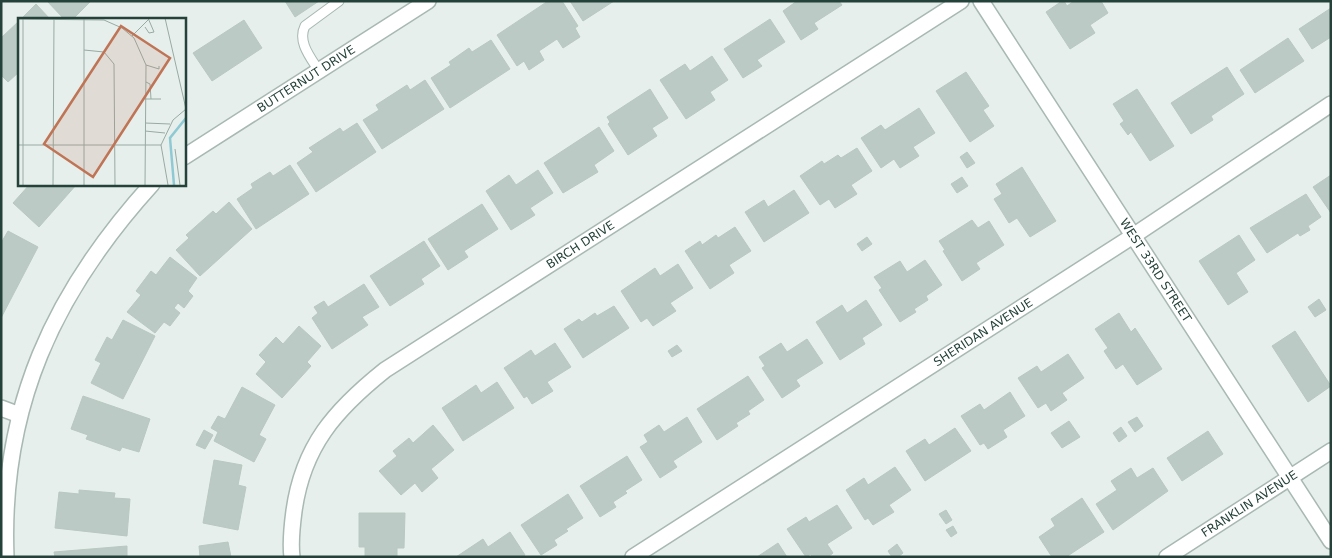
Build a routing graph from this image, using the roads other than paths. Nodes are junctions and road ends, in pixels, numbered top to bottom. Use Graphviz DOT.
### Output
graph roads {
  1 [pos="339,1"];
  2 [pos="428,1"];
  3 [pos="961,1"];
  4 [pos="981,1"];
  5 [pos="319,71"];
  6 [pos="1331,104"];
  7 [pos="185,156"];
  8 [pos="151,185"];
  9 [pos="1133,236"];
  10 [pos="1,408"];
  11 [pos="17,414"];
  12 [pos="1331,451"];
  13 [pos="1290,478"];
  14 [pos="1331,541"];
  15 [pos="6,557"];
  16 [pos="292,557"];
  17 [pos="633,557"];
  18 [pos="1167,557"];
  1 -- 5 [label="lane"];
  2 -- 5 [label="street, BUTTERNUT DRIVE"];
  3 -- 16 [label="street, BIRCH DRIVE"];
  4 -- 9 [label="street, WEST 33RD STREET"];
  5 -- 7 [label="street, BUTTERNUT DRIVE"];
  6 -- 9 [label="street, SHERIDAN AVENUE"];
  8 -- 11 [label="street"];
  9 -- 13 [label="street, WEST 33RD STREET"];
  9 -- 17 [label="street, SHERIDAN AVENUE"];
  10 -- 11 [label="street"];
  11 -- 15 [label="street"];
  12 -- 13 [label="street, FRANKLIN AVENUE"];
  13 -- 14 [label="street, WEST 33RD STREET"];
  13 -- 18 [label="street, FRANKLIN AVENUE"];
}
